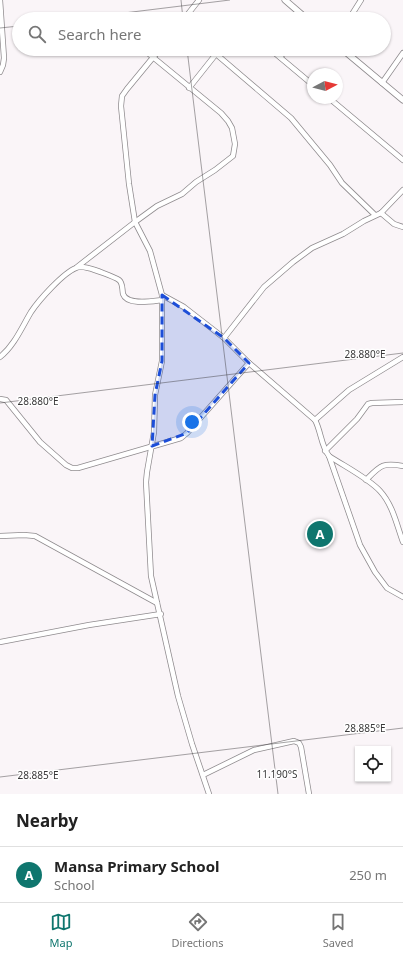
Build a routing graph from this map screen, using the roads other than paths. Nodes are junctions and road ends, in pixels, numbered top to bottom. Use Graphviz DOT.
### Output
graph roads {
  1 [pos="0,0"];
  2 [pos="199,0"];
  3 [pos="286,0"];
  4 [pos="361,0"];
  5 [pos="190,12"];
  6 [pos="299,12"];
  7 [pos="353,12"];
  8 [pos="403,53"];
  9 [pos="214,56"];
  10 [pos="218,56"];
  11 [pos="350,56"];
  12 [pos="153,57"];
  13 [pos="280,57"];
  14 [pos="0,72"];
  15 [pos="307,79"];
  16 [pos="382,83"];
  17 [pos="189,88"];
  18 [pos="403,100"];
  19 [pos="336,104"];
  20 [pos="403,160"];
  21 [pos="403,190"];
  22 [pos="381,213"];
  23 [pos="375,215"];
  24 [pos="135,222"];
  25 [pos="403,227"];
  26 [pos="77,267"];
  27 [pos="162,298"];
  28 [pos="224,338"];
  29 [pos="0,357"];
  30 [pos="403,357"];
  31 [pos="249,363"];
  32 [pos="0,399"];
  33 [pos="403,402"];
  34 [pos="315,420"];
  35 [pos="152,446"];
  36 [pos="325,451"];
  37 [pos="329,456"];
  38 [pos="403,466"];
  39 [pos="366,480"];
  40 [pos="0,536"];
  41 [pos="403,542"];
  42 [pos="403,597"];
  43 [pos="158,603"];
  44 [pos="160,614"];
  45 [pos="0,642"];
  46 [pos="202,774"];
  47 [pos="209,794"];
  48 [pos="309,794"];
  1 -- 14 [label="street"];
  2 -- 5 [label="street"];
  3 -- 6 [label="street"];
  4 -- 7 [label="street"];
  8 -- 16 [label="street"];
  9 -- 17 [label="street"];
  10 -- 23 [label="street"];
  11 -- 16 [label="street"];
  12 -- 17 [label="street"];
  12 -- 24 [label="street"];
  13 -- 15 [label="street"];
  16 -- 18 [label="street"];
  17 -- 24 [label="street"];
  19 -- 20 [label="street"];
  21 -- 22 [label="street"];
  22 -- 23 [label="street"];
  22 -- 25 [label="street"];
  23 -- 28 [label="street"];
  24 -- 26 [label="street"];
  24 -- 27 [label="street"];
  26 -- 27 [label="street"];
  26 -- 29 [label="street"];
  27 -- 28 [label="street"];
  27 -- 35 [label="street"];
  28 -- 31 [label="street"];
  30 -- 34 [label="street"];
  31 -- 34 [label="street"];
  31 -- 35 [label="street"];
  32 -- 35 [label="street"];
  33 -- 36 [label="street"];
  34 -- 36 [label="street"];
  35 -- 43 [label="street"];
  36 -- 37 [label="street"];
  37 -- 39 [label="street"];
  37 -- 42 [label="street"];
  38 -- 39 [label="street"];
  39 -- 41 [label="street"];
  40 -- 43 [label="street"];
  43 -- 44 [label="street"];
  44 -- 45 [label="street"];
  44 -- 46 [label="street"];
  46 -- 47 [label="street"];
  46 -- 48 [label="street"];
}
